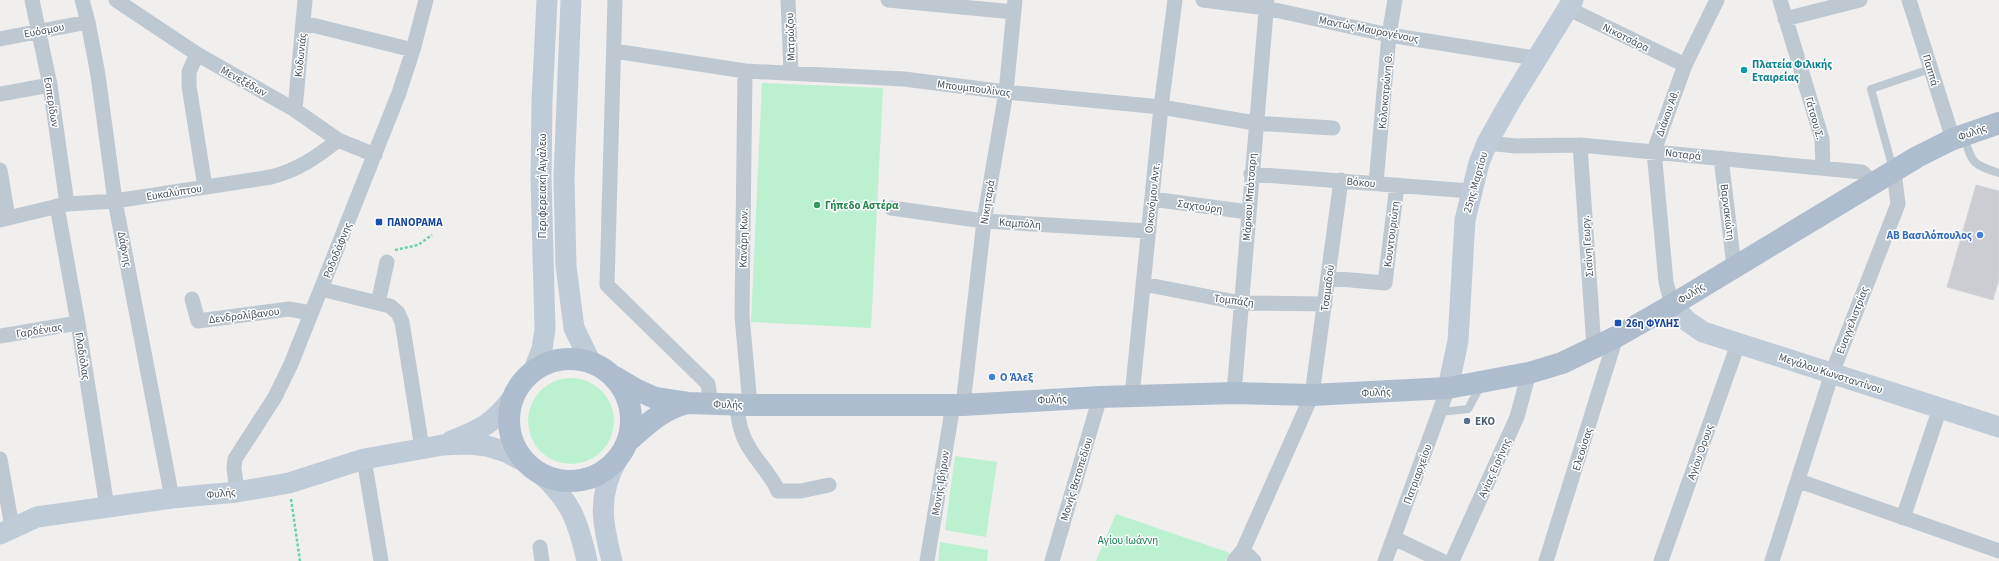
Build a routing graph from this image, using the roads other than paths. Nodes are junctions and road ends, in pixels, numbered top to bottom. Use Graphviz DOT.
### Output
graph roads {
  1 [pos="32,0"];
  2 [pos="82,0"];
  3 [pos="116,0"];
  4 [pos="305,0"];
  5 [pos="426,0"];
  6 [pos="547,0"];
  7 [pos="571,0"];
  8 [pos="615,0"];
  9 [pos="788,0"];
  10 [pos="888,0"];
  11 [pos="1175,0"];
  12 [pos="1203,0"];
  13 [pos="1395,0"];
  14 [pos="1717,0"];
  15 [pos="1780,0"];
  16 [pos="1860,0"];
  17 [pos="1909,0"];
  18 [pos="1266,4"];
  19 [pos="1570,4"];
  20 [pos="1015,6"];
  21 [pos="1785,19"];
  22 [pos="88,22"];
  23 [pos="304,23"];
  24 [pos="39,31"];
  25 [pos="1389,35"];
  26 [pos="0,39"];
  27 [pos="413,50"];
  28 [pos="614,51"];
  29 [pos="197,54"];
  30 [pos="1535,58"];
  31 [pos="1685,65"];
  32 [pos="1930,69"];
  33 [pos="745,71"];
  34 [pos="791,73"];
  35 [pos="50,85"];
  36 [pos="1006,92"];
  37 [pos="0,94"];
  38 [pos="1161,107"];
  39 [pos="295,110"];
  40 [pos="1999,123"];
  41 [pos="1255,124"];
  42 [pos="1333,128"];
  43 [pos="1959,137"];
  44 [pos="338,140"];
  45 [pos="1487,143"];
  46 [pos="1580,145"];
  47 [pos="1654,151"];
  48 [pos="375,155"];
  49 [pos="1721,158"];
  50 [pos="1823,168"];
  51 [pos="0,170"];
  52 [pos="1894,172"];
  53 [pos="1999,173"];
  54 [pos="1251,174"];
  55 [pos="1341,180"];
  56 [pos="1376,183"];
  57 [pos="1873,183"];
  58 [pos="1397,185"];
  59 [pos="205,187"];
  60 [pos="1470,191"];
  61 [pos="1152,198"];
  62 [pos="115,201"];
  63 [pos="62,205"];
  64 [pos="891,208"];
  65 [pos="1248,212"];
  66 [pos="4,219"];
  67 [pos="984,221"];
  68 [pos="1149,231"];
  69 [pos="387,262"];
  70 [pos="1734,266"];
  71 [pos="1328,278"];
  72 [pos="1143,284"];
  73 [pos="321,289"];
  74 [pos="192,299"];
  75 [pos="378,303"];
  76 [pos="1241,303"];
  77 [pos="1325,304"];
  78 [pos="1672,305"];
  79 [pos="311,313"];
  80 [pos="78,323"];
  81 [pos="0,336"];
  82 [pos="1616,337"];
  83 [pos="1738,344"];
  84 [pos="1594,347"];
  85 [pos="590,361"];
  86 [pos="534,370"];
  87 [pos="1529,373"];
  88 [pos="1832,373"];
  89 [pos="615,377"];
  90 [pos="1482,382"];
  91 [pos="1448,388"];
  92 [pos="1234,393"];
  93 [pos="1312,395"];
  94 [pos="514,396"];
  95 [pos="1132,396"];
  96 [pos="1100,397"];
  97 [pos="688,403"];
  98 [pos="711,404"];
  99 [pos="744,405"];
  100 [pos="958,405"];
  101 [pos="1940,408"];
  102 [pos="1440,412"];
  103 [pos="1999,427"];
  104 [pos="443,444"];
  105 [pos="422,448"];
  106 [pos="622,451"];
  107 [pos="0,459"];
  108 [pos="364,459"];
  109 [pos="534,468"];
  110 [pos="1799,480"];
  111 [pos="829,485"];
  112 [pos="237,492"];
  113 [pos="172,498"];
  114 [pos="107,507"];
  115 [pos="1903,518"];
  116 [pos="6,530"];
  117 [pos="1394,538"];
  118 [pos="1999,551"];
  119 [pos="1238,556"];
  120 [pos="612,560"];
  121 [pos="381,561"];
  122 [pos="587,561"];
  123 [pos="927,561"];
  124 [pos="1052,561"];
  125 [pos="1254,561"];
  126 [pos="1385,561"];
  127 [pos="1442,561"];
  128 [pos="1452,561"];
  129 [pos="1546,561"];
  130 [pos="1661,561"];
  131 [pos="1772,561"];
  1 -- 24 [label="street, Εσπερίδων"];
  2 -- 22 [label="street, Δάφνης"];
  3 -- 29 [label="street, Μενεξέδων"];
  4 -- 23 [label="street, Κυδωνιάς"];
  5 -- 27 [label="street, Ροδοδάφνης"];
  6 -- 86 [label="main road, Περιφερειακή Αιγάλεω"];
  7 -- 85 [label="main road, Περιφερειακή Αιγάλεω"];
  8 -- 28 [label="street"];
  9 -- 34 [label="street, Ματρώζου"];
  10 -- 20 [label="street"];
  11 -- 38 [label="street, Οικονόμου Αντ."];
  12 -- 18 [label="street, Μαντώς Μαυρογένους"];
  13 -- 25 [label="street, Κολοκοτρώνη Θ."];
  14 -- 31 [label="street, Διάκου Αθ."];
  15 -- 21 [label="street, Γάτσου Σ."];
  16 -- 21 [label="street"];
  17 -- 32 [label="street, Παππά"];
  18 -- 25 [label="street, Μαντώς Μαυρογένους"];
  18 -- 41 [label="street, Μάρκου Μπότσαρη"];
  19 -- 30 [label="main road, 25ης Μαρτίου"];
  19 -- 31 [label="street, Νικοτσάρα"];
  20 -- 36 [label="street, Νικηταρά"];
  21 -- 50 [label="street, Γάτσου Σ."];
  22 -- 24 [label="street, Ευόσμου"];
  22 -- 62 [label="street, Δάφνης"];
  23 -- 27 [label="street"];
  23 -- 39 [label="street, Κυδωνιάς"];
  24 -- 26 [label="street, Ευόσμου"];
  24 -- 35 [label="street, Εσπερίδων"];
  25 -- 30 [label="street, Μαντώς Μαυρογένους"];
  25 -- 56 [label="street, Κολοκοτρώνη Θ."];
  27 -- 48 [label="street, Ροδοδάφνης"];
  28 -- 33 [label="street, Μπουμπουλίνας"];
  28 -- 98 [label="street"];
  29 -- 39 [label="street, Μενεξέδων"];
  29 -- 59 [label="street"];
  30 -- 45 [label="main road, 25ης Μαρτίου"];
  31 -- 47 [label="street, Διάκου Αθ."];
  32 -- 43 [label="street, Παππά"];
  32 -- 52 [label="lane"];
  33 -- 34 [label="street, Μπουμπουλίνας"];
  33 -- 99 [label="street, Κανάρη Κων."];
  34 -- 36 [label="street, Μπουμπουλίνας"];
  35 -- 37 [label="street"];
  35 -- 63 [label="street, Εσπερίδων"];
  36 -- 38 [label="street, Μπουμπουλίνας"];
  36 -- 67 [label="street, Νικηταρά"];
  38 -- 41 [label="street, Μπουμπουλίνας"];
  38 -- 61 [label="street, Οικονόμου Αντ."];
  39 -- 44 [label="street, Μενεξέδων"];
  40 -- 43 [label="main road, Φυλής"];
  41 -- 42 [label="street, Μπουμπουλίνας"];
  41 -- 54 [label="street, Μάρκου Μπότσαρη"];
  43 -- 52 [label="main road, Φυλής"];
  43 -- 53 [label="lane"];
  44 -- 48 [label="street, Μενεξέδων"];
  44 -- 59 [label="street, Ευκαλύπτου"];
  45 -- 46 [label="street, Νοταρά"];
  45 -- 60 [label="main road, 25ης Μαρτίου"];
  46 -- 47 [label="street, Νοταρά"];
  46 -- 84 [label="street, Σισίνη Γεωργ."];
  47 -- 49 [label="street, Νοταρά"];
  47 -- 78 [label="street, Διάκου Αθ."];
  48 -- 73 [label="street, Ροδοδάφνης"];
  49 -- 50 [label="street, Νοταρά"];
  49 -- 70 [label="street, Βαρνακιώτη"];
  50 -- 57 [label="street, Νοταρά"];
  51 -- 66 [label="street"];
  52 -- 57 [label="main road, Φυλής"];
  52 -- 88 [label="street, Ευαγγελιστρίας"];
  54 -- 55 [label="street, Βόκου"];
  54 -- 65 [label="street, Μάρκου Μπότσαρη"];
  55 -- 56 [label="street, Βόκου"];
  55 -- 71 [label="street, Τσαμαδού"];
  56 -- 58 [label="street, Βόκου"];
  57 -- 70 [label="main road, Φυλής"];
  58 -- 60 [label="street, Βόκου"];
  58 -- 71 [label="street, Κουντουριώτη"];
  59 -- 62 [label="street, Ευκαλύπτου"];
  60 -- 91 [label="main road, 25ης Μαρτίου"];
  61 -- 65 [label="street, Σαχτούρη"];
  61 -- 68 [label="street, Οικονόμου Αντ."];
  62 -- 63 [label="street, Ευκαλύπτου"];
  62 -- 113 [label="street, Δάφνης"];
  63 -- 66 [label="street, Ευκαλύπτου"];
  63 -- 80 [label="street, Γλαδιόλας"];
  64 -- 67 [label="street, Καμπόλη"];
  65 -- 76 [label="street, Μάρκου Μπότσαρη"];
  67 -- 68 [label="street, Καμπόλη"];
  67 -- 100 [label="street, Νικηταρά"];
  68 -- 72 [label="street, Οικονόμου Αντ."];
  69 -- 75 [label="street"];
  70 -- 78 [label="main road, Φυλής"];
  71 -- 77 [label="street, Τσαμαδού"];
  72 -- 76 [label="street, Τομπάζη"];
  72 -- 95 [label="street, Οικονόμου Αντ."];
  73 -- 75 [label="street"];
  73 -- 79 [label="street, Ροδοδάφνης"];
  74 -- 79 [label="street, Δενδρολίβανου"];
  75 -- 105 [label="street"];
  76 -- 77 [label="street, Τομπάζη"];
  76 -- 92 [label="street, Μάρκου Μπότσαρη"];
  77 -- 93 [label="street, Τσαμαδού"];
  78 -- 82 [label="main road, Φυλής"];
  78 -- 83 [label="main road, Μεγάλου Κωνσταντίνου"];
  79 -- 112 [label="street, Ροδοδάφνης"];
  80 -- 81 [label="street, Γαρδένιας"];
  80 -- 114 [label="street, Γλαδιόλας"];
  82 -- 84 [label="main road, Φυλής"];
  82 -- 129 [label="street, Ελεούσας"];
  83 -- 88 [label="main road, Μεγάλου Κωνσταντίνου"];
  83 -- 130 [label="street, Αγίου Όρους"];
  84 -- 87 [label="main road, Φυλής"];
  85 -- 86 [label="main road"];
  85 -- 89 [label="main road"];
  86 -- 94 [label="main road"];
  87 -- 90 [label="main road, Φυλής"];
  87 -- 128 [label="street, Αγίας Ειρήνης"];
  88 -- 101 [label="main road, Μεγάλου Κωνσταντίνου"];
  88 -- 110 [label="street, Ευαγγελιστρίας"];
  89 -- 97 [label="main road, Φυλής"];
  89 -- 106 [label="main road"];
  90 -- 91 [label="main road, Φυλής"];
  90 -- 102 [label="lane"];
  91 -- 93 [label="main road, Φυλής"];
  91 -- 102 [label="street, Πατριαρχείου"];
  92 -- 93 [label="main road, Φυλής"];
  92 -- 95 [label="main road, Φυλής"];
  93 -- 119 [label="street"];
  94 -- 104 [label="main road, Φυλής"];
  94 -- 109 [label="main road"];
  95 -- 96 [label="main road, Φυλής"];
  96 -- 100 [label="main road, Φυλής"];
  96 -- 124 [label="street, Μονής Βατοπεδίου"];
  97 -- 98 [label="main road, Φυλής"];
  97 -- 106 [label="main road, Φυλής"];
  98 -- 99 [label="main road, Φυλής"];
  99 -- 100 [label="main road, Φυλής"];
  99 -- 111 [label="street, Κανάρη Κων."];
  100 -- 123 [label="street, Μονής Ιβήρων"];
  101 -- 103 [label="main road, Μεγάλου Κωνσταντίνου"];
  101 -- 115 [label="street"];
  102 -- 117 [label="street, Πατριαρχείου"];
  104 -- 105 [label="main road, Φυλής"];
  104 -- 109 [label="main road, Φυλής"];
  105 -- 108 [label="main road, Φυλής"];
  106 -- 109 [label="main road"];
  106 -- 120 [label="main road"];
  107 -- 116 [label="street"];
  108 -- 112 [label="main road, Φυλής"];
  108 -- 121 [label="street"];
  109 -- 122 [label="main road"];
  110 -- 115 [label="street"];
  110 -- 131 [label="street, Ευαγγελιστρίας"];
  112 -- 113 [label="main road, Φυλής"];
  113 -- 114 [label="main road, Φυλής"];
  114 -- 116 [label="main road, Φυλής"];
  115 -- 118 [label="street"];
  117 -- 126 [label="street, Πατριαρχείου"];
  117 -- 127 [label="street"];
  119 -- 125 [label="street"];
}
